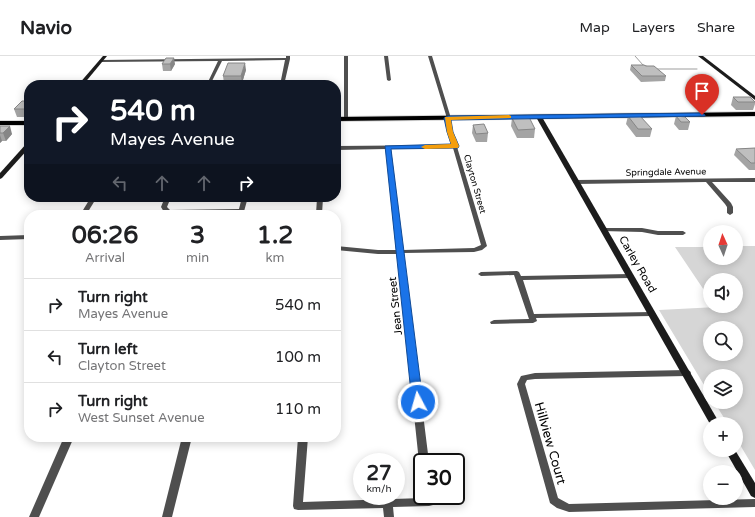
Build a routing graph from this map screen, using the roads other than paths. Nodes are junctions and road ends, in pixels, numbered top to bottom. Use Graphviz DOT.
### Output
graph roads {
  1 [pos="105,56"];
  2 [pos="346,56"];
  3 [pos="386,56"];
  4 [pos="430,56"];
  5 [pos="700,56"];
  6 [pos="288,58"];
  7 [pos="220,60"];
  8 [pos="101,61"];
  9 [pos="84,80"];
  10 [pos="210,80"];
  11 [pos="283,80"];
  12 [pos="389,80"];
  13 [pos="755,98"];
  14 [pos="755,114"];
  15 [pos="539,117"];
  16 [pos="448,118"];
  17 [pos="341,119"];
  18 [pos="346,119"];
  19 [pos="0,123"];
  20 [pos="24,123"];
  21 [pos="455,146"];
  22 [pos="388,147"];
  23 [pos="341,148"];
  24 [pos="24,150"];
  25 [pos="0,177"];
  26 [pos="755,180"];
  27 [pos="708,181"];
  28 [pos="576,182"];
  29 [pos="730,213"];
  30 [pos="604,230"];
  31 [pos="683,233"];
  32 [pos="24,237"];
  33 [pos="0,238"];
  34 [pos="341,248"];
  35 [pos="401,251"];
  36 [pos="481,274"];
  37 [pos="630,276"];
  38 [pos="519,278"];
  39 [pos="652,314"];
  40 [pos="532,316"];
  41 [pos="494,322"];
  42 [pos="686,373"];
  43 [pos="711,417"];
  44 [pos="66,442"];
  45 [pos="186,442"];
  46 [pos="303,442"];
  47 [pos="423,453"];
  48 [pos="734,457"];
  49 [pos="755,493"];
  50 [pos="755,504"];
  51 [pos="353,505"];
  52 [pos="388,505"];
  53 [pos="34,517"];
  54 [pos="167,517"];
  55 [pos="389,517"];
  1 -- 8 [label="street"];
  2 -- 18 [label="street"];
  3 -- 12 [label="street"];
  4 -- 16 [label="street, Clayton Street"];
  5 -- 13 [label="street"];
  6 -- 7 [label="street"];
  6 -- 11 [label="street"];
  7 -- 8 [label="street"];
  7 -- 10 [label="street"];
  8 -- 9 [label="street"];
  14 -- 15 [label="highway"];
  15 -- 16 [label="highway"];
  15 -- 28 [label="street, Carley Road"];
  16 -- 18 [label="highway"];
  16 -- 21 [label="street, Clayton Street"];
  17 -- 18 [label="highway"];
  19 -- 20 [label="highway"];
  21 -- 22 [label="street"];
  21 -- 35 [label="street, Clayton Street"];
  22 -- 23 [label="street"];
  22 -- 35 [label="street, Jean Street"];
  24 -- 25 [label="street"];
  26 -- 27 [label="street, Springdale Avenue"];
  27 -- 28 [label="street, Springdale Avenue"];
  27 -- 29 [label="street"];
  28 -- 30 [label="street, Carley Road"];
  30 -- 31 [label="street"];
  30 -- 37 [label="street, Carley Road"];
  32 -- 33 [label="street"];
  34 -- 35 [label="street"];
  35 -- 47 [label="street, Jean Street"];
  36 -- 38 [label="street"];
  37 -- 38 [label="street"];
  37 -- 39 [label="street, Carley Road"];
  38 -- 40 [label="street"];
  39 -- 40 [label="street"];
  39 -- 42 [label="street, Carley Road"];
  40 -- 41 [label="street"];
  42 -- 43 [label="street, Carley Road"];
  42 -- 50 [label="street, Hillview Court"];
  44 -- 53 [label="street"];
  45 -- 54 [label="street"];
  46 -- 51 [label="street"];
  48 -- 49 [label="street"];
  52 -- 55 [label="street"];
}
